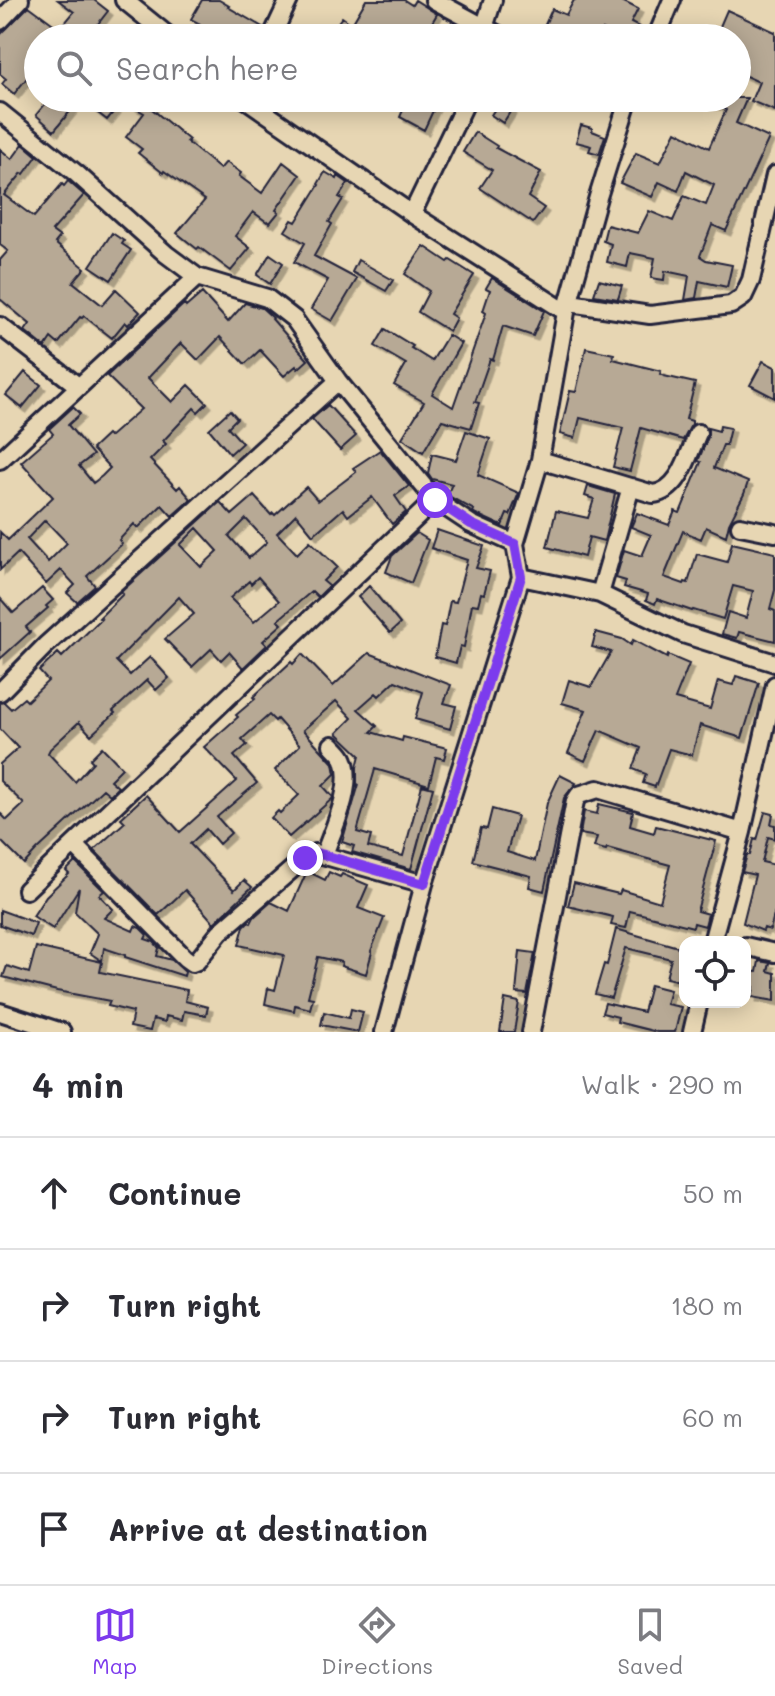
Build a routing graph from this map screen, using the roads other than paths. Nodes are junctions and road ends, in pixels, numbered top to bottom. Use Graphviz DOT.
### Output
graph roads {
  1 [pos="20,0"];
  2 [pos="124,0"];
  3 [pos="289,0"];
  4 [pos="434,0"];
  5 [pos="493,0"];
  6 [pos="672,0"];
  7 [pos="0,21"];
  8 [pos="154,24"];
  9 [pos="278,24"];
  10 [pos="477,24"];
  11 [pos="495,24"];
  12 [pos="662,24"];
  13 [pos="0,112"];
  14 [pos="264,112"];
  15 [pos="461,112"];
  16 [pos="623,112"];
  17 [pos="775,175"];
  18 [pos="412,214"];
  19 [pos="197,277"];
  20 [pos="568,307"];
  21 [pos="0,326"];
  22 [pos="338,381"];
  23 [pos="78,386"];
  24 [pos="698,433"];
  25 [pos="0,460"];
  26 [pos="540,460"];
  27 [pos="631,487"];
  28 [pos="435,500"];
  29 [pos="740,526"];
  30 [pos="775,533"];
  31 [pos="515,544"];
  32 [pos="521,577"];
  33 [pos="600,594"];
  34 [pos="775,663"];
  35 [pos="775,685"];
  36 [pos="0,692"];
  37 [pos="332,745"];
  38 [pos="742,832"];
  39 [pos="74,845"];
  40 [pos="324,855"];
  41 [pos="424,884"];
  42 [pos="26,890"];
  43 [pos="718,936"];
  44 [pos="751,947"];
  45 [pos="775,953"];
  46 [pos="698,1008"];
  47 [pos="0,1012"];
  48 [pos="62,1032"];
  49 [pos="384,1032"];
  50 [pos="531,1032"];
  51 [pos="692,1032"];
  1 -- 7 [label="street"];
  2 -- 8 [label="street"];
  3 -- 9 [label="street"];
  4 -- 10 [label="street"];
  5 -- 11 [label="street"];
  6 -- 12 [label="street"];
  13 -- 19 [label="street"];
  14 -- 18 [label="street"];
  15 -- 18 [label="street"];
  16 -- 20 [label="street"];
  17 -- 20 [label="street"];
  18 -- 20 [label="street"];
  19 -- 22 [label="street"];
  19 -- 23 [label="street"];
  20 -- 26 [label="street"];
  21 -- 23 [label="street"];
  22 -- 28 [label="street"];
  22 -- 36 [label="street"];
  23 -- 25 [label="street"];
  24 -- 27 [label="street"];
  26 -- 27 [label="street"];
  26 -- 31 [label="street"];
  27 -- 33 [label="street"];
  28 -- 31 [label="street"];
  28 -- 39 [label="street"];
  29 -- 30 [label="street"];
  31 -- 32 [label="street"];
  32 -- 33 [label="street"];
  32 -- 41 [label="street"];
  33 -- 34 [label="street"];
  35 -- 38 [label="street"];
  37 -- 40 [label="street"];
  38 -- 43 [label="street"];
  38 -- 50 [label="street"];
  39 -- 40 [label="street"];
  39 -- 42 [label="street"];
  40 -- 41 [label="street"];
  41 -- 49 [label="street"];
  44 -- 45 [label="street"];
  46 -- 51 [label="street"];
  47 -- 48 [label="street"];
}
